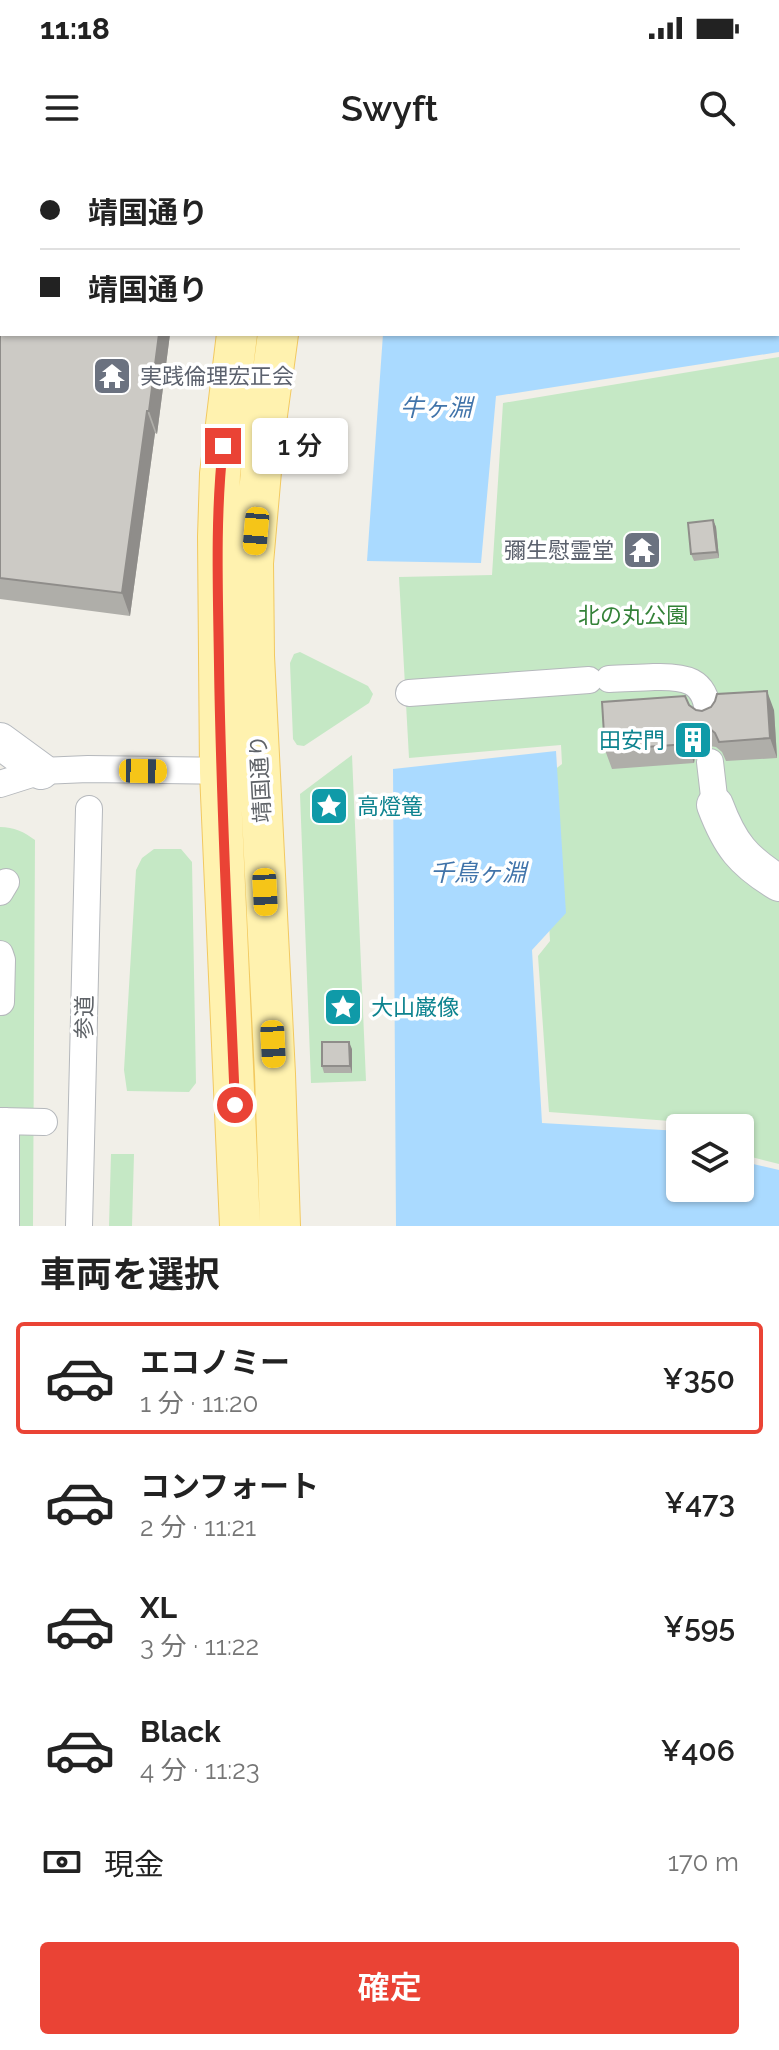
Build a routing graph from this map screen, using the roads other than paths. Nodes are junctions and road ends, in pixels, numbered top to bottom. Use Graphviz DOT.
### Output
graph roads {
  1 [pos="237,336"];
  2 [pos="278,336"];
  3 [pos="409,693"];
  4 [pos="708,714"];
  5 [pos="0,741"];
  6 [pos="710,762"];
  7 [pos="41,771"];
  8 [pos="240,771"];
  9 [pos="0,784"];
  10 [pos="715,805"];
  11 [pos="89,809"];
  12 [pos="779,883"];
  13 [pos="1,958"];
  14 [pos="5,1002"];
  15 [pos="3,1121"];
  16 [pos="44,1122"];
  17 [pos="4,1224"];
  18 [pos="79,1226"];
  19 [pos="240,1226"];
  20 [pos="280,1226"];
  1 -- 8 [label="main road, 靖国通り"];
  2 -- 8 [label="main road, 靖国通り"];
  3 -- 4 [label="street"];
  5 -- 7 [label="street"];
  6 -- 10 [label="street"];
  7 -- 8 [label="street"];
  7 -- 9 [label="street"];
  8 -- 19 [label="main road, 靖国通り"];
  8 -- 20 [label="main road, 靖国通り"];
  10 -- 12 [label="street"];
  11 -- 18 [label="street, 参道"];
  13 -- 14 [label="street"];
  15 -- 16 [label="street"];
  15 -- 17 [label="street"];
}
